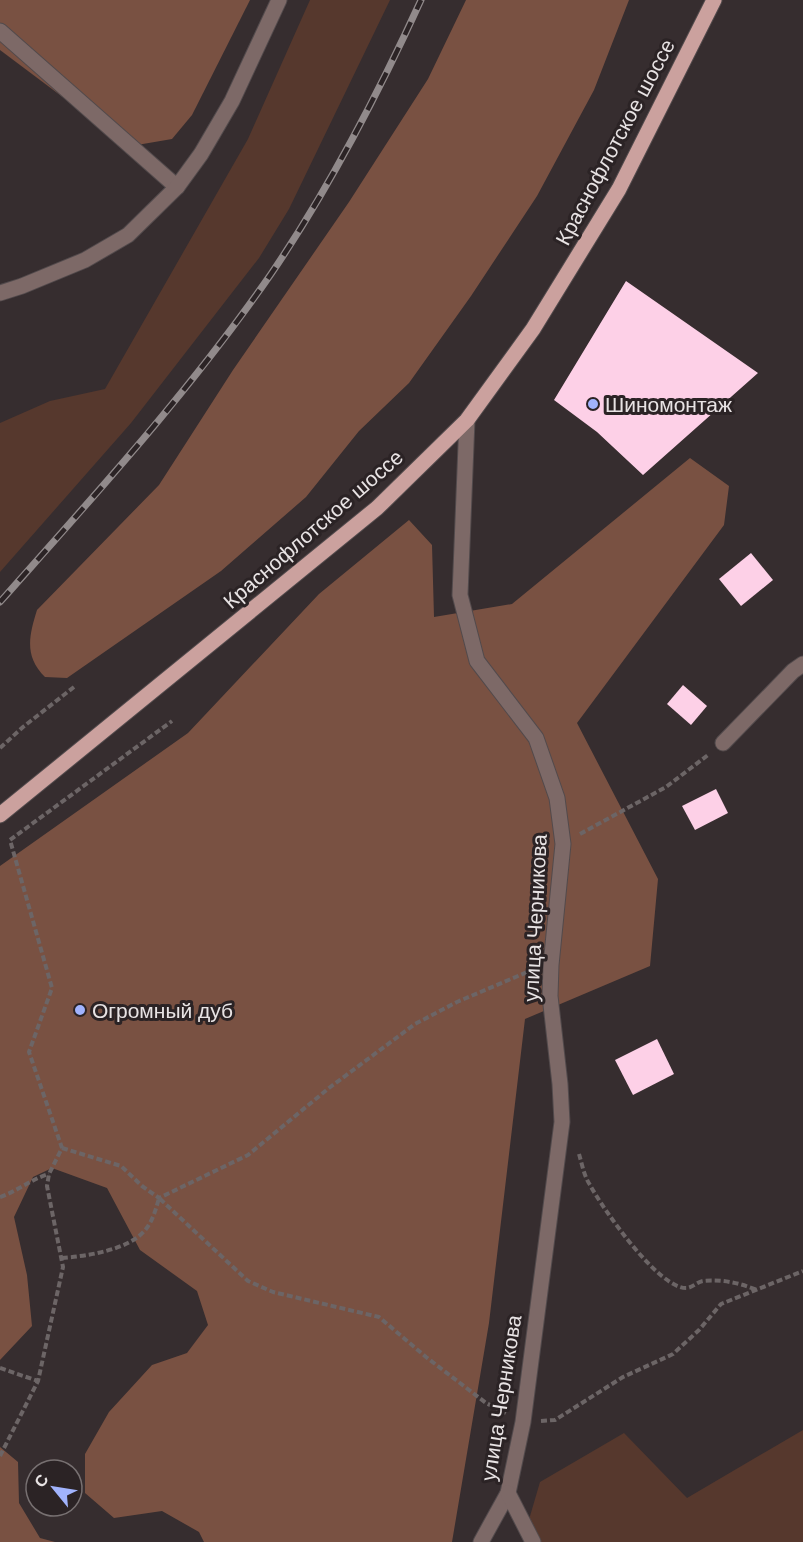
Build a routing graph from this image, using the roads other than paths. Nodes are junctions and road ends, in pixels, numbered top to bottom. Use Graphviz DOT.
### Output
graph roads {
  1 [pos="279,0"];
  2 [pos="714,0"];
  3 [pos="0,31"];
  4 [pos="177,187"];
  5 [pos="0,293"];
  6 [pos="467,420"];
  7 [pos="803,664"];
  8 [pos="723,743"];
  9 [pos="0,815"];
  10 [pos="508,1492"];
  11 [pos="481,1542"];
  12 [pos="533,1542"];
  1 -- 4 [label="street"];
  2 -- 6 [label="main road, Краснофлотское шоссе"];
  3 -- 4 [label="street"];
  4 -- 5 [label="street"];
  6 -- 9 [label="main road, Краснофлотское шоссе"];
  6 -- 10 [label="street, улица Черникова"];
  7 -- 8 [label="street"];
  10 -- 11 [label="street, улица Черникова"];
  10 -- 12 [label="street"];
}
